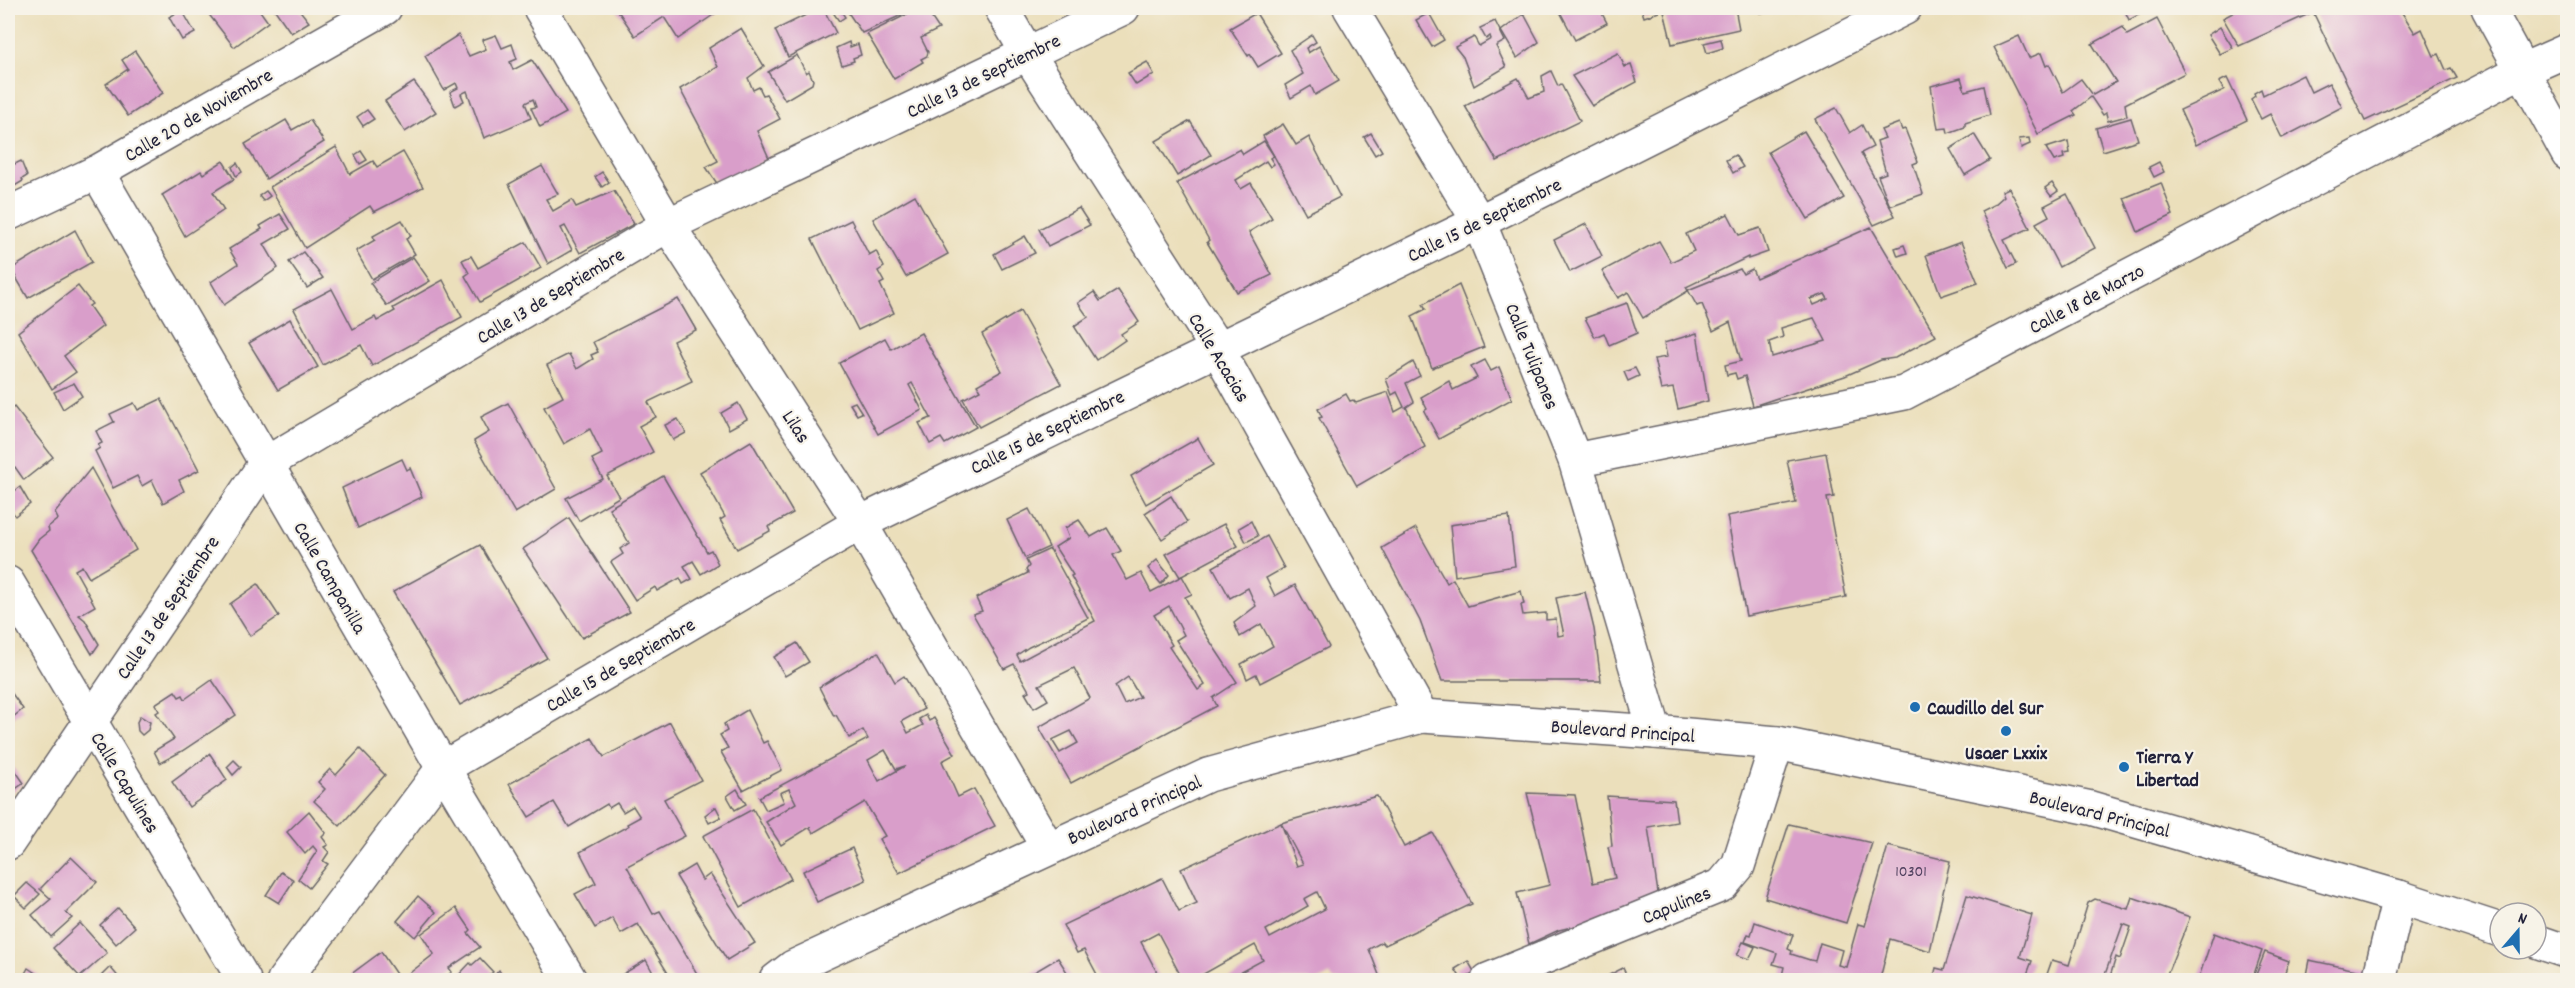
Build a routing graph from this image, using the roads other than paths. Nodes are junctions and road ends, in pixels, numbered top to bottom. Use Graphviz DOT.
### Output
graph roads {
  1 [pos="385,8"];
  2 [pos="540,8"];
  3 [pos="1001,8"];
  4 [pos="1123,8"];
  5 [pos="1350,8"];
  6 [pos="1905,8"];
  7 [pos="2488,8"];
  8 [pos="2568,50"];
  9 [pos="1028,54"];
  10 [pos="2523,70"];
  11 [pos="2568,154"];
  12 [pos="97,172"];
  13 [pos="8,214"];
  14 [pos="1479,222"];
  15 [pos="668,225"];
  16 [pos="1218,348"];
  17 [pos="1575,460"];
  18 [pos="265,464"];
  19 [pos="860,523"];
  20 [pos="8,583"];
  21 [pos="1422,716"];
  22 [pos="89,720"];
  23 [pos="1655,732"];
  24 [pos="1777,743"];
  25 [pos="443,768"];
  26 [pos="8,843"];
  27 [pos="1048,848"];
  28 [pos="2399,897"];
  29 [pos="2488,926"];
  30 [pos="2548,945"];
  31 [pos="2568,952"];
  32 [pos="790,976"];
  33 [pos="244,981"];
  34 [pos="284,981"];
  35 [pos="570,981"];
  36 [pos="1488,981"];
  37 [pos="2379,981"];
  1 -- 12 [label="street, Calle 20 de Noviembre"];
  2 -- 15 [label="street, Lilas"];
  3 -- 9 [label="street, Calle Acacias"];
  4 -- 9 [label="street, Calle 13 de Septiembre"];
  5 -- 14 [label="street, Calle Tulipanes"];
  6 -- 14 [label="street, Calle 15 de Septiembre"];
  7 -- 10 [label="street"];
  8 -- 10 [label="street, Calle 18 de Marzo"];
  9 -- 15 [label="street, Calle 13 de Septiembre"];
  9 -- 16 [label="street, Calle Acacias"];
  10 -- 11 [label="street"];
  10 -- 17 [label="street, Calle 18 de Marzo"];
  12 -- 13 [label="street, Calle 20 de Noviembre"];
  12 -- 18 [label="street, Calle Campanilla"];
  14 -- 16 [label="street, Calle 15 de Septiembre"];
  14 -- 17 [label="street, Calle Tulipanes"];
  15 -- 18 [label="street, Calle 13 de Septiembre"];
  15 -- 19 [label="street, Lilas"];
  16 -- 19 [label="street, Calle 15 de Septiembre"];
  16 -- 21 [label="street, Calle Acacias"];
  17 -- 23 [label="street, Calle Tulipanes"];
  18 -- 22 [label="street, Calle 13 de Septiembre"];
  18 -- 25 [label="street, Calle Campanilla"];
  19 -- 25 [label="street, Calle 15 de Septiembre"];
  19 -- 27 [label="street, Lilas"];
  20 -- 22 [label="street, Calle Capulines"];
  21 -- 23 [label="street, Boulevard Principal"];
  21 -- 27 [label="street, Boulevard Principal"];
  22 -- 26 [label="street, Calle 13 de Septiembre"];
  22 -- 33 [label="street, Calle Capulines"];
  23 -- 24 [label="street, Boulevard Principal"];
  24 -- 28 [label="street, Boulevard Principal"];
  24 -- 36 [label="street, Capulines"];
  25 -- 34 [label="street, Calle 15 de Septiembre"];
  25 -- 35 [label="street, Calle Campanilla"];
  27 -- 32 [label="street, Boulevard Principal"];
  28 -- 29 [label="street, Boulevard Principal"];
  28 -- 37 [label="street"];
  30 -- 31 [label="street"];
}
